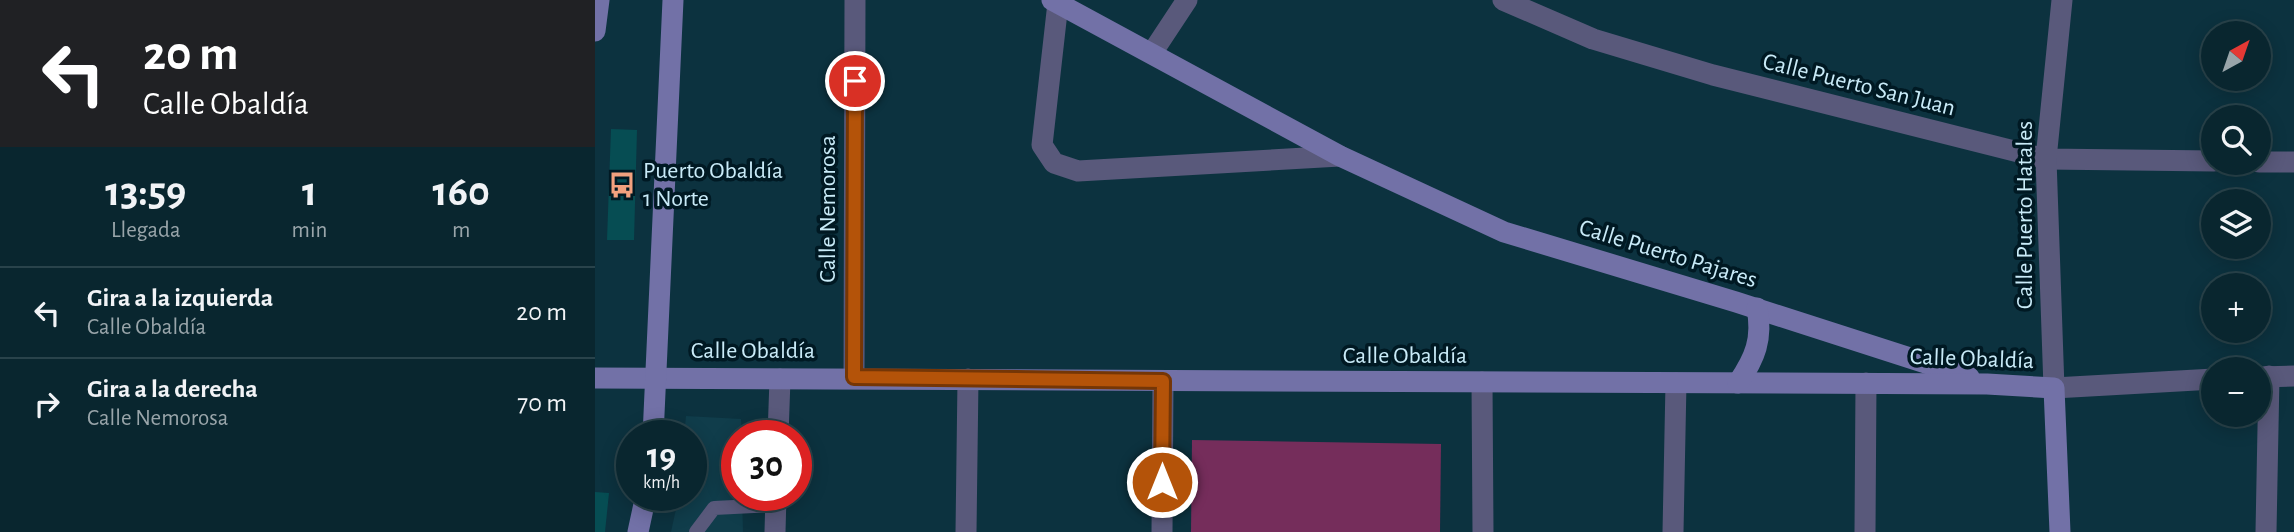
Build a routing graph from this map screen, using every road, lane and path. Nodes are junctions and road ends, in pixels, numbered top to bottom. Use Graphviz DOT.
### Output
graph roads {
  1 [pos="599,0"];
  2 [pos="673,0"];
  3 [pos="855,0"];
  4 [pos="1187,0"];
  5 [pos="1503,0"];
  6 [pos="2062,0"];
  7 [pos="1055,2"];
  8 [pos="595,31"];
  9 [pos="1152,53"];
  10 [pos="1341,156"];
  11 [pos="2046,159"];
  12 [pos="2201,161"];
  13 [pos="2271,162"];
  14 [pos="2294,162"];
  15 [pos="1757,308"];
  16 [pos="2294,376"];
  17 [pos="854,377"];
  18 [pos="2271,377"];
  19 [pos="595,378"];
  20 [pos="656,378"];
  21 [pos="780,379"];
  22 [pos="968,379"];
  23 [pos="2201,380"];
  24 [pos="1163,381"];
  25 [pos="1482,382"];
  26 [pos="1676,383"];
  27 [pos="1738,383"];
  28 [pos="1866,383"];
  29 [pos="1987,384"];
  30 [pos="2054,388"];
  31 [pos="654,420"];
  32 [pos="779,420"];
  33 [pos="2265,427"];
  34 [pos="721,507"];
  35 [pos="643,511"];
  36 [pos="776,511"];
  37 [pos="638,532"];
  38 [pos="696,532"];
  39 [pos="775,532"];
  40 [pos="966,532"];
  41 [pos="1162,532"];
  42 [pos="1483,532"];
  43 [pos="1673,532"];
  44 [pos="1865,532"];
  45 [pos="2060,532"];
  46 [pos="2266,532"];
  1 -- 8 [label="street"];
  2 -- 20 [label="street"];
  3 -- 17 [label="street, Calle Nemorosa"];
  4 -- 9 [label="street"];
  5 -- 11 [label="street, Calle Puerto San Juan"];
  6 -- 11 [label="street, Calle Puerto Hatales"];
  7 -- 9 [label="street, Calle Puerto Pajares"];
  7 -- 10 [label="street, Calle Puerto Pajares"];
  9 -- 10 [label="street, Calle Puerto Pajares"];
  10 -- 15 [label="street, Calle Puerto Pajares"];
  11 -- 12 [label="street, Calle Puerto San Juan"];
  11 -- 30 [label="street, Calle Puerto Hatales"];
  13 -- 14 [label="street"];
  15 -- 27 [label="street"];
  15 -- 29 [label="street, Calle Puerto Pajares"];
  16 -- 18 [label="street"];
  17 -- 21 [label="street, Calle Obaldía"];
  17 -- 22 [label="street, Calle Obaldía"];
  19 -- 20 [label="street, Calle Obaldía"];
  20 -- 21 [label="street, Calle Obaldía"];
  20 -- 31 [label="street"];
  21 -- 32 [label="street"];
  22 -- 24 [label="street, Calle Obaldía"];
  22 -- 40 [label="street"];
  23 -- 30 [label="street, Calle Obaldía"];
  24 -- 25 [label="street, Calle Obaldía"];
  24 -- 41 [label="street"];
  25 -- 26 [label="street, Calle Obaldía"];
  25 -- 42 [label="street"];
  26 -- 27 [label="street, Calle Obaldía"];
  26 -- 43 [label="street"];
  27 -- 28 [label="street, Calle Obaldía"];
  28 -- 29 [label="street, Calle Obaldía"];
  28 -- 44 [label="street"];
  29 -- 30 [label="street, Calle Obaldía"];
  30 -- 45 [label="street"];
  33 -- 46 [label="street"];
  34 -- 38 [label="lane"];
  35 -- 37 [label="street"];
  36 -- 39 [label="street"];
}
